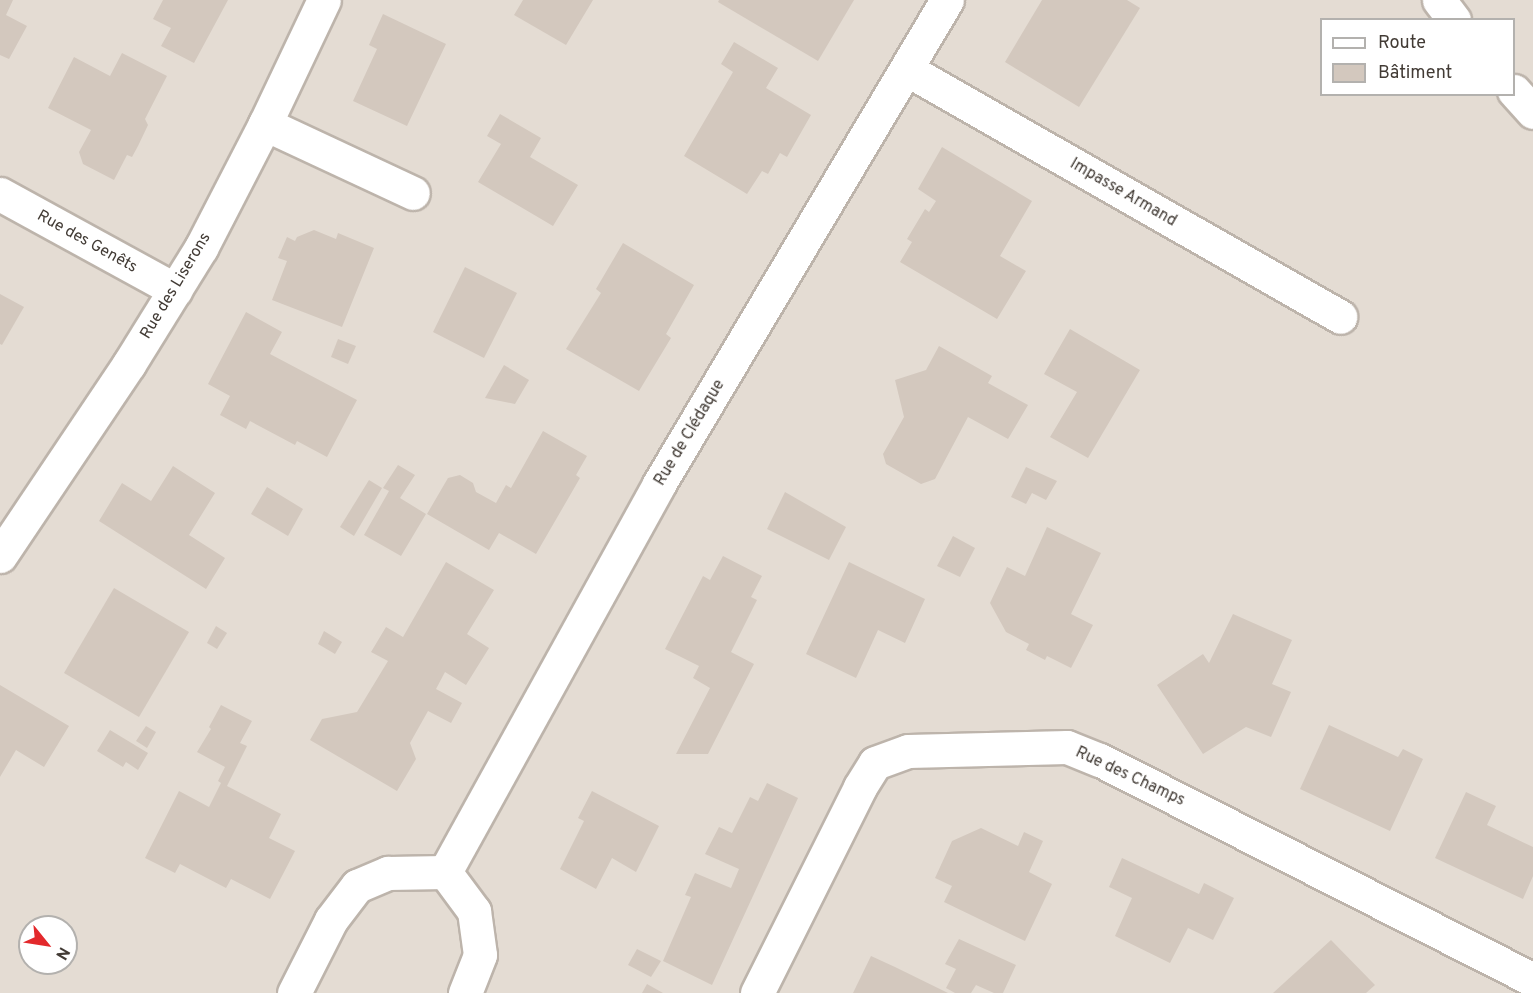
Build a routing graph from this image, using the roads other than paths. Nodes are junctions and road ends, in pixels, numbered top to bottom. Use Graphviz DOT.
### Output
graph roads {
  1 [pos="324,0"];
  2 [pos="947,0"];
  3 [pos="1439,0"];
  4 [pos="1452,18"];
  5 [pos="906,69"];
  6 [pos="1515,92"];
  7 [pos="1533,112"];
  8 [pos="265,124"];
  9 [pos="413,193"];
  10 [pos="0,194"];
  11 [pos="174,290"];
  12 [pos="1340,317"];
  13 [pos="0,556"];
  14 [pos="445,872"];
  15 [pos="1533,979"];
  16 [pos="294,993"];
  17 [pos="465,993"];
  18 [pos="757,993"];
  19 [pos="1517,993"];
  1 -- 8 [label="street, Rue des Liserons"];
  2 -- 5 [label="street, Rue de Clédaque"];
  3 -- 4 [label="street"];
  5 -- 12 [label="street, Impasse Armand"];
  5 -- 14 [label="street, Rue de Clédaque"];
  6 -- 7 [label="street"];
  8 -- 9 [label="street"];
  8 -- 11 [label="street, Rue des Liserons"];
  10 -- 11 [label="street, Rue des Genêts"];
  11 -- 13 [label="street, Rue des Liserons"];
  14 -- 16 [label="street"];
  14 -- 17 [label="street"];
  15 -- 18 [label="street, Rue des Champs"];
  15 -- 19 [label="street"];
}
